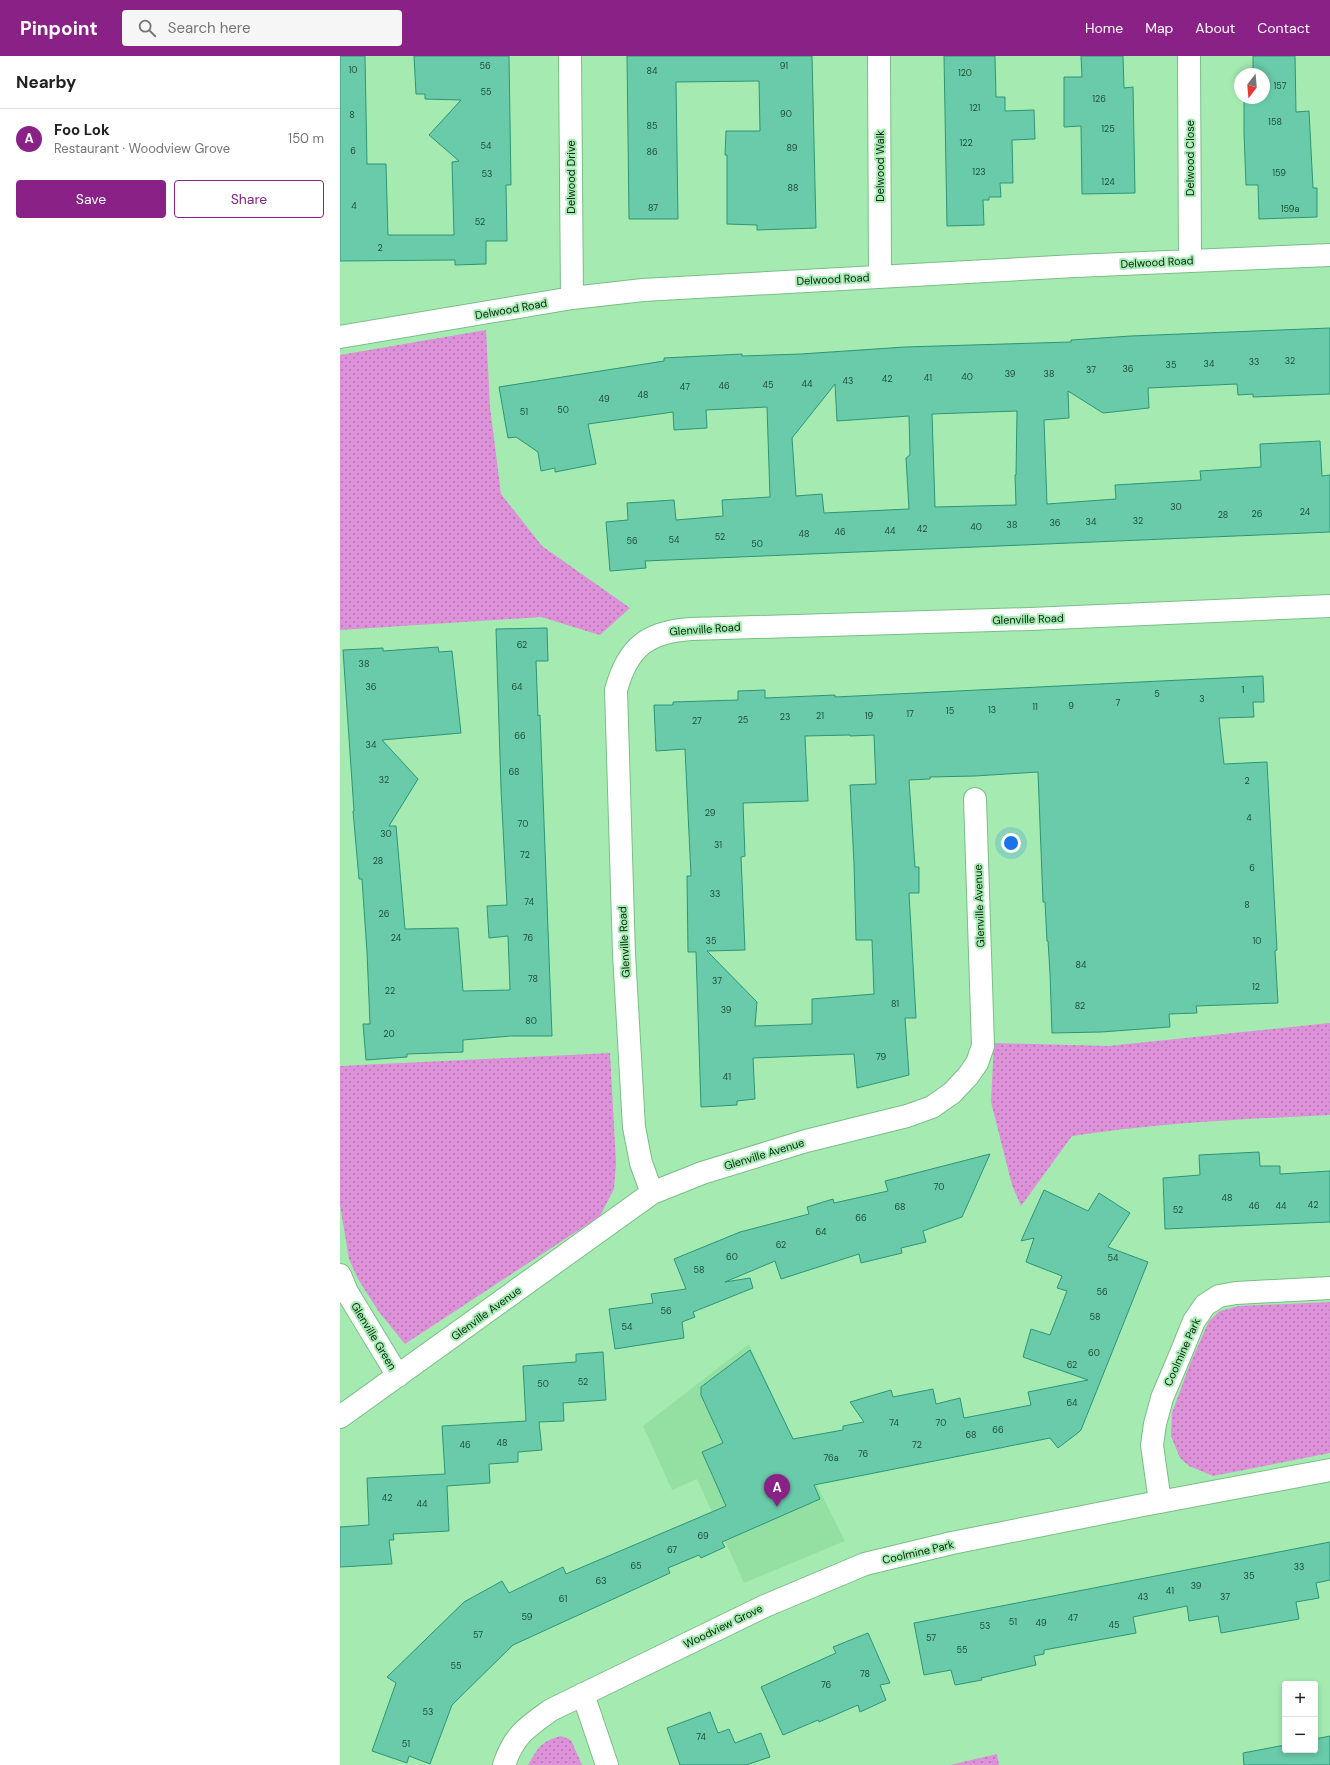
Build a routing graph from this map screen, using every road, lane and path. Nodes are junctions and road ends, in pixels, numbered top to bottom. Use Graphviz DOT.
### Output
graph roads {
  1 [pos="570,56"];
  2 [pos="879,56"];
  3 [pos="1190,56"];
  4 [pos="1330,255"];
  5 [pos="1190,260"];
  6 [pos="880,276"];
  7 [pos="572,298"];
  8 [pos="340,337"];
  9 [pos="1330,606"];
  10 [pos="975,799"];
  11 [pos="652,1193"];
  12 [pos="340,1275"];
  13 [pos="1330,1288"];
  14 [pos="398,1376"];
  15 [pos="340,1417"];
  16 [pos="1330,1470"];
  17 [pos="1160,1502"];
  18 [pos="865,1564"];
  19 [pos="583,1694"];
  20 [pos="504,1765"];
  21 [pos="607,1765"];
  1 -- 7 [label="street, Delwood Drive"];
  2 -- 6 [label="street, Delwood Walk"];
  3 -- 5 [label="street, Delwood Close"];
  4 -- 5 [label="street, Delwood Road"];
  5 -- 6 [label="street, Delwood Road"];
  6 -- 7 [label="street, Delwood Road"];
  7 -- 8 [label="street, Delwood Road"];
  9 -- 11 [label="street, Glenville Road"];
  10 -- 11 [label="street, Glenville Avenue"];
  11 -- 14 [label="street, Glenville Avenue"];
  12 -- 14 [label="street, Glenville Green"];
  13 -- 17 [label="street, Coolmine Park"];
  14 -- 15 [label="street, Glenville Avenue"];
  16 -- 17 [label="street, Coolmine Park"];
  17 -- 18 [label="street, Coolmine Park"];
  18 -- 19 [label="street, Woodview Grove"];
  19 -- 20 [label="street, Woodview Grove"];
  19 -- 21 [label="street"];
}
